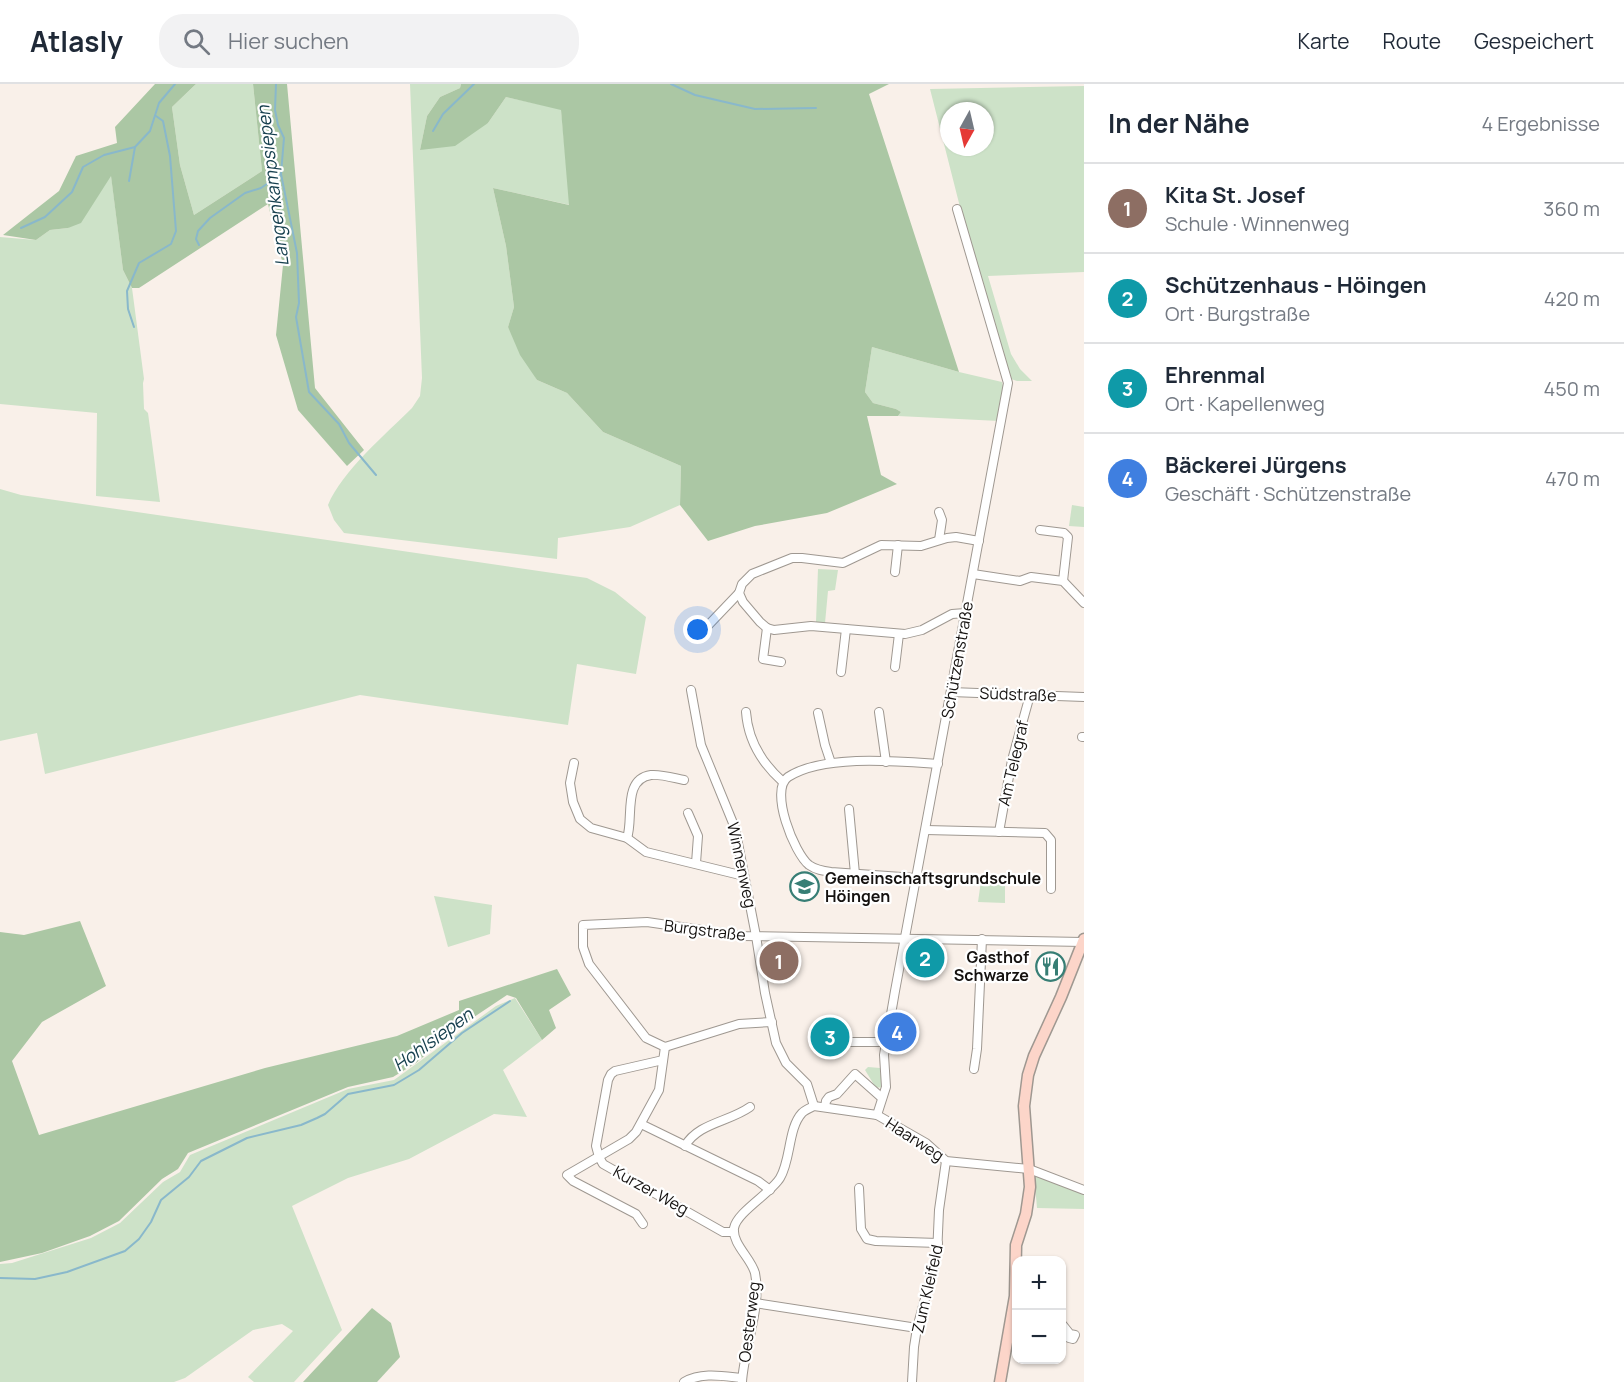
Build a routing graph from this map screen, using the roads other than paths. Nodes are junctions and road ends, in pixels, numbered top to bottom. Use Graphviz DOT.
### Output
graph roads {
  1 [pos="957,209"];
  2 [pos="939,512"];
  3 [pos="1040,530"];
  4 [pos="939,540"];
  5 [pos="979,541"];
  6 [pos="898,545"];
  7 [pos="895,572"];
  8 [pos="973,574"];
  9 [pos="1063,581"];
  10 [pos="739,593"];
  11 [pos="1084,603"];
  12 [pos="965,613"];
  13 [pos="767,628"];
  14 [pos="846,629"];
  15 [pos="898,634"];
  16 [pos="697,637"];
  17 [pos="782,662"];
  18 [pos="895,667"];
  19 [pos="841,672"];
  20 [pos="691,690"];
  21 [pos="951,692"];
  22 [pos="1030,695"];
  23 [pos="1084,697"];
  24 [pos="747,712"];
  25 [pos="879,712"];
  26 [pos="818,713"];
  27 [pos="886,762"];
  28 [pos="574,763"];
  29 [pos="831,763"];
  30 [pos="938,764"];
  31 [pos="684,780"];
  32 [pos="782,781"];
  33 [pos="849,809"];
  34 [pos="688,813"];
  35 [pos="926,830"];
  36 [pos="999,832"];
  37 [pos="627,838"];
  38 [pos="696,863"];
  39 [pos="855,874"];
  40 [pos="744,876"];
  41 [pos="916,878"];
  42 [pos="1051,889"];
  43 [pos="756,936"];
  44 [pos="905,939"];
  45 [pos="982,939"];
  46 [pos="1084,940"];
  47 [pos="772,1022"];
  48 [pos="838,1041"];
  49 [pos="887,1042"];
  50 [pos="665,1047"];
  51 [pos="663,1060"];
  52 [pos="974,1069"];
  53 [pos="882,1098"];
  54 [pos="814,1106"];
  55 [pos="750,1107"];
  56 [pos="825,1107"];
  57 [pos="877,1115"];
  58 [pos="641,1124"];
  59 [pos="686,1146"];
  60 [pos="599,1157"];
  61 [pos="946,1161"];
  62 [pos="1029,1169"];
  63 [pos="859,1188"];
  64 [pos="770,1190"];
  65 [pos="1084,1190"];
  66 [pos="643,1224"];
  67 [pos="734,1232"];
  68 [pos="938,1242"];
  69 [pos="755,1303"];
  70 [pos="1015,1310"];
  71 [pos="1012,1326"];
  72 [pos="917,1328"];
  73 [pos="1066,1329"];
  74 [pos="1070,1334"];
  75 [pos="742,1380"];
  76 [pos="684,1382"];
  77 [pos="912,1382"];
  78 [pos="1000,1382"];
  1 -- 5 [label="street, Schützenstraße"];
  2 -- 4 [label="street"];
  3 -- 9 [label="street"];
  4 -- 5 [label="street"];
  4 -- 6 [label="street"];
  5 -- 8 [label="street, Schützenstraße"];
  6 -- 7 [label="street"];
  6 -- 10 [label="street"];
  8 -- 9 [label="street"];
  8 -- 12 [label="street, Schützenstraße"];
  9 -- 11 [label="street"];
  10 -- 13 [label="street"];
  10 -- 16 [label="street"];
  12 -- 15 [label="street"];
  12 -- 21 [label="street, Schützenstraße"];
  13 -- 14 [label="street"];
  13 -- 17 [label="street"];
  14 -- 15 [label="street"];
  14 -- 19 [label="street"];
  15 -- 18 [label="street"];
  20 -- 40 [label="street, Winnenweg"];
  21 -- 22 [label="street, Südstraße"];
  21 -- 30 [label="street, Schützenstraße"];
  22 -- 23 [label="street, Südstraße"];
  22 -- 36 [label="street, Am Telegraf"];
  24 -- 32 [label="street"];
  25 -- 27 [label="street"];
  26 -- 29 [label="street"];
  27 -- 29 [label="street"];
  27 -- 30 [label="street"];
  28 -- 37 [label="street"];
  29 -- 32 [label="street"];
  30 -- 35 [label="street, Schützenstraße"];
  31 -- 37 [label="street"];
  32 -- 39 [label="street"];
  33 -- 39 [label="street"];
  34 -- 38 [label="street"];
  35 -- 36 [label="street"];
  35 -- 41 [label="street, Schützenstraße"];
  36 -- 42 [label="street"];
  37 -- 38 [label="street"];
  38 -- 40 [label="street"];
  39 -- 41 [label="street"];
  40 -- 43 [label="street, Winnenweg"];
  41 -- 44 [label="street, Schützenstraße"];
  43 -- 44 [label="street, Burgstraße"];
  43 -- 47 [label="street, Winnenweg"];
  43 -- 50 [label="street, Burgstraße"];
  44 -- 45 [label="street, Burgstraße"];
  44 -- 49 [label="street, Schützenstraße"];
  45 -- 46 [label="street, Burgstraße"];
  45 -- 52 [label="street"];
  46 -- 62 [label="main road"];
  47 -- 50 [label="street"];
  47 -- 54 [label="street, Winnenweg"];
  48 -- 49 [label="street"];
  49 -- 53 [label="street, Schützenstraße"];
  50 -- 51 [label="street"];
  51 -- 58 [label="street"];
  51 -- 60 [label="street, Kurzer Weg"];
  53 -- 56 [label="street"];
  53 -- 57 [label="street, Schützenstraße"];
  54 -- 56 [label="street, Haarweg"];
  54 -- 64 [label="street"];
  55 -- 59 [label="street"];
  56 -- 57 [label="street, Haarweg"];
  57 -- 61 [label="street, Haarweg"];
  58 -- 59 [label="street"];
  58 -- 60 [label="street"];
  59 -- 64 [label="street"];
  60 -- 66 [label="street"];
  60 -- 67 [label="street, Kurzer Weg"];
  61 -- 62 [label="street, Haarweg"];
  61 -- 68 [label="street, Zum Kleifeld"];
  62 -- 65 [label="street, Haarweg"];
  62 -- 70 [label="main road"];
  63 -- 68 [label="street"];
  64 -- 67 [label="street"];
  67 -- 69 [label="street, Oesterweg"];
  68 -- 72 [label="street, Zum Kleifeld"];
  69 -- 72 [label="street"];
  69 -- 75 [label="street, Oesterweg"];
  71 -- 78 [label="main road"];
  72 -- 77 [label="street, Zum Kleifeld"];
  73 -- 74 [label="street"];
  75 -- 76 [label="street"];
}
